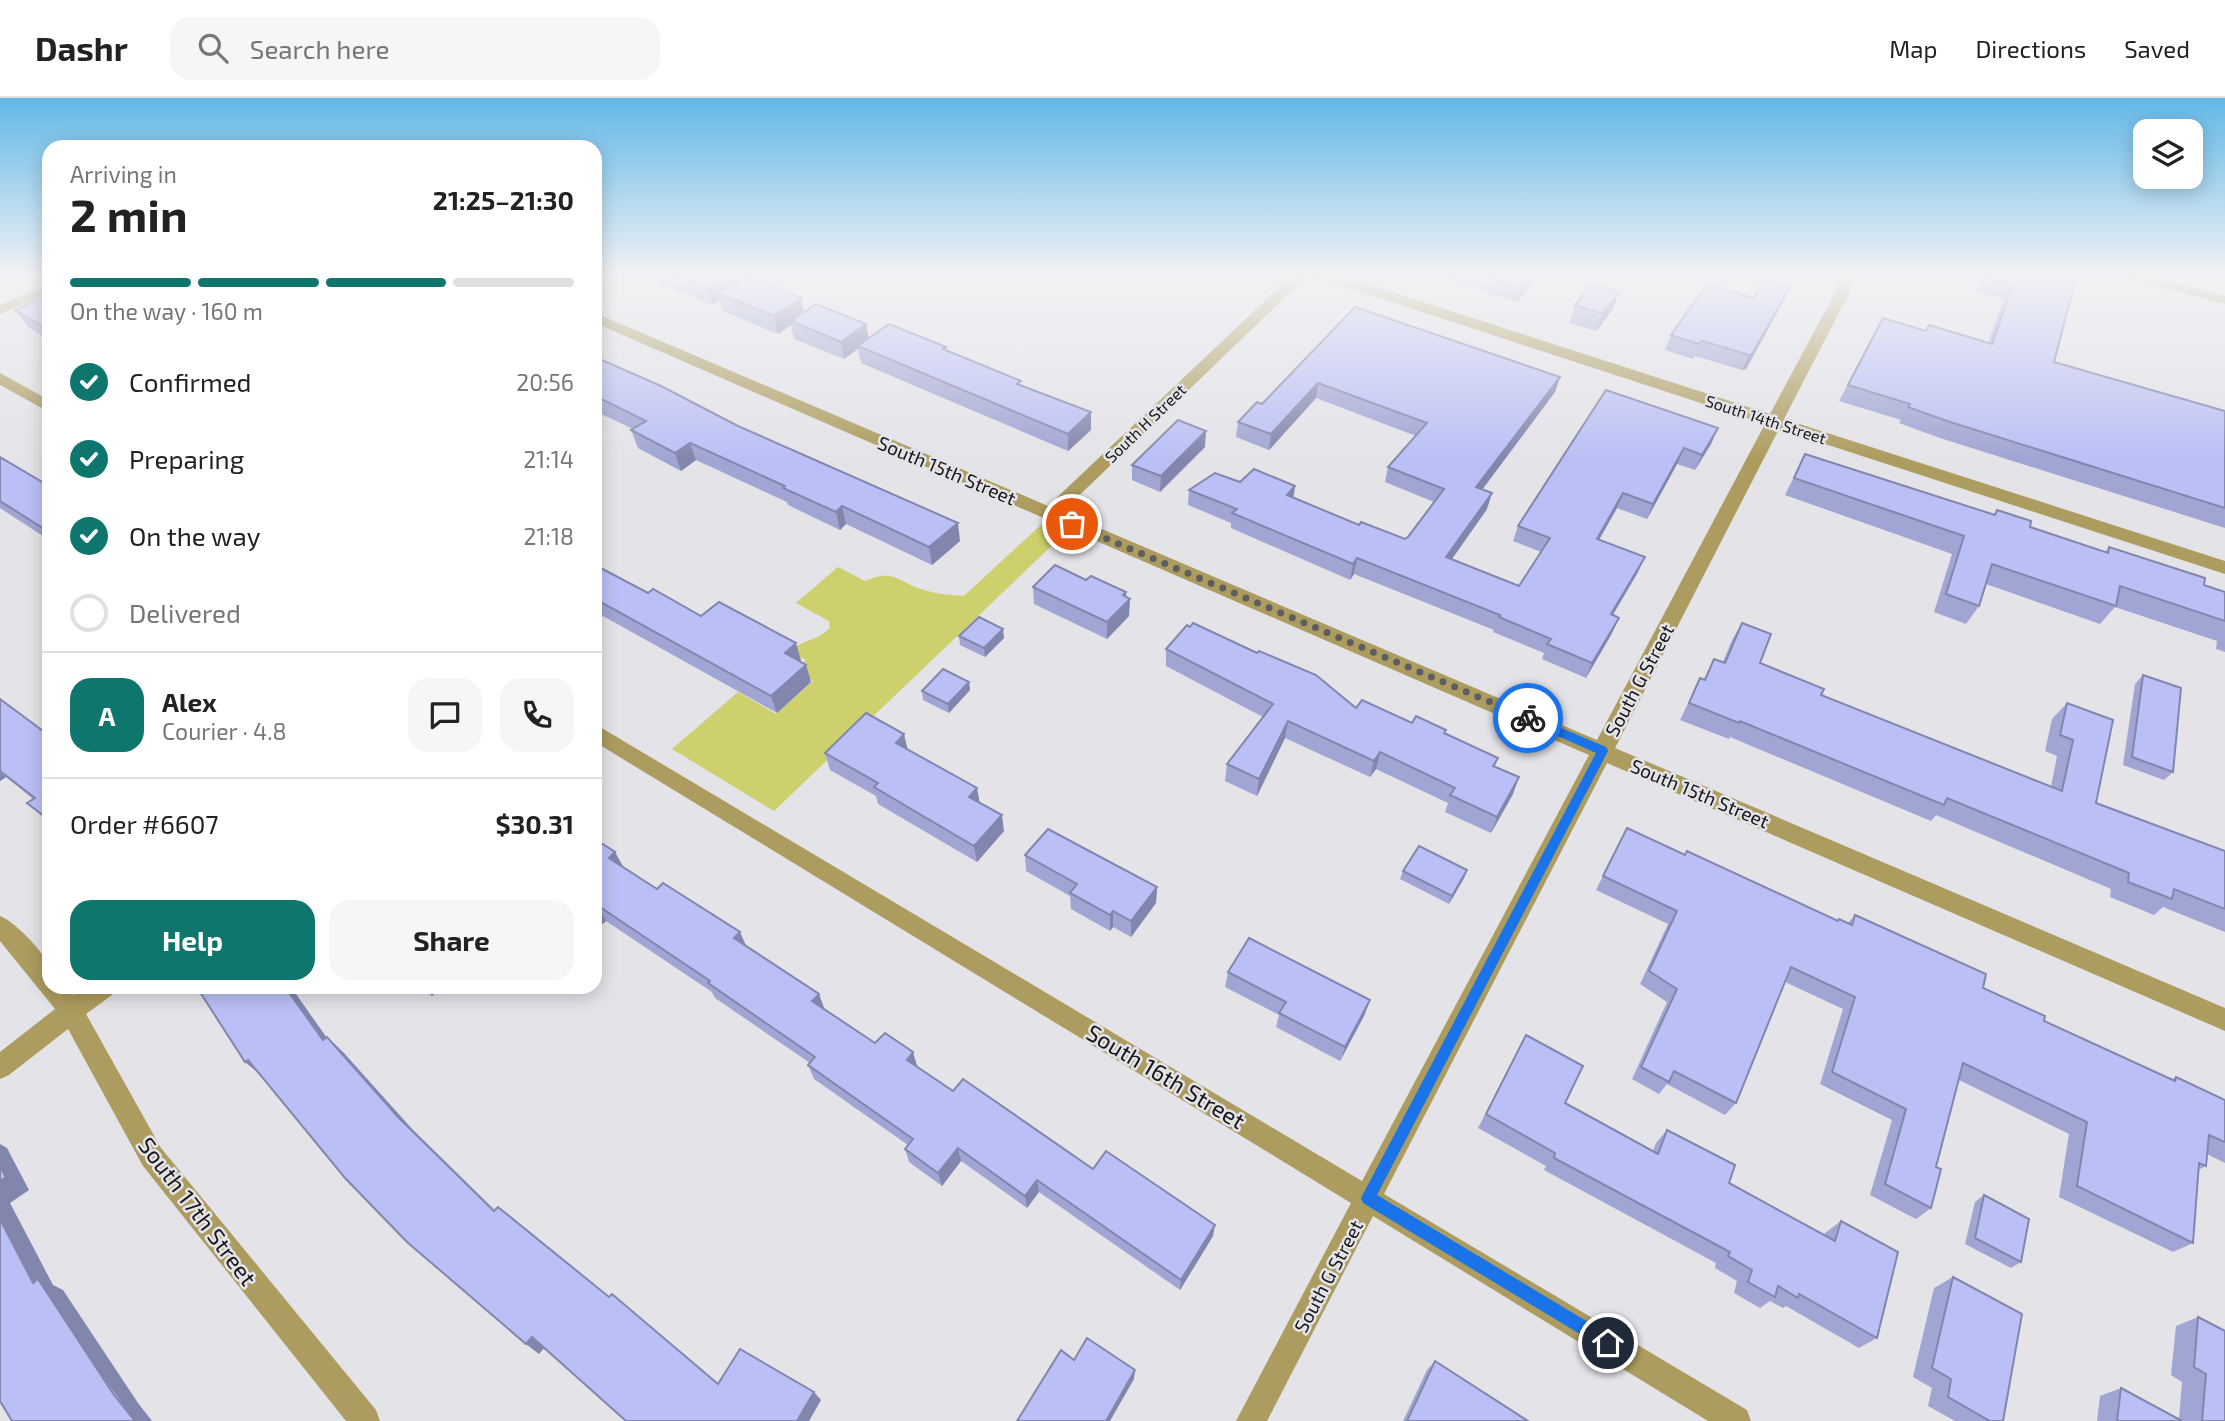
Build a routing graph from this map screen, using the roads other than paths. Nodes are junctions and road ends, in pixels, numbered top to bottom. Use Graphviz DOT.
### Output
graph roads {
  1 [pos="636,336"];
  2 [pos="1239,336"];
  3 [pos="1511,336"];
  4 [pos="1820,336"];
  5 [pos="0,379"];
  6 [pos="42,403"];
  7 [pos="1775,422"];
  8 [pos="1050,514"];
  9 [pos="2225,568"];
  10 [pos="602,736"];
  11 [pos="1602,751"];
  12 [pos="0,926"];
  13 [pos="42,974"];
  14 [pos="58,994"];
  15 [pos="94,994"];
  16 [pos="72,1012"];
  17 [pos="2225,1020"];
  18 [pos="0,1067"];
  19 [pos="1368,1198"];
  20 [pos="365,1421"];
  21 [pos="1251,1421"];
  22 [pos="1736,1421"];
  1 -- 8 [label="street, South 15th Street"];
  2 -- 8 [label="street, South H Street"];
  3 -- 7 [label="street, South 14th Street"];
  4 -- 7 [label="street, South G Street"];
  5 -- 6 [label="street"];
  7 -- 9 [label="street, South 14th Street"];
  7 -- 11 [label="street, South G Street"];
  8 -- 11 [label="street, South 15th Street"];
  10 -- 19 [label="street, South 16th Street"];
  11 -- 17 [label="street, South 15th Street"];
  11 -- 19 [label="street, South G Street"];
  12 -- 13 [label="street"];
  14 -- 16 [label="street, South 17th Street"];
  15 -- 16 [label="street"];
  16 -- 18 [label="street"];
  16 -- 20 [label="street, South 17th Street"];
  19 -- 21 [label="street, South G Street"];
  19 -- 22 [label="street, South 16th Street"];
}
